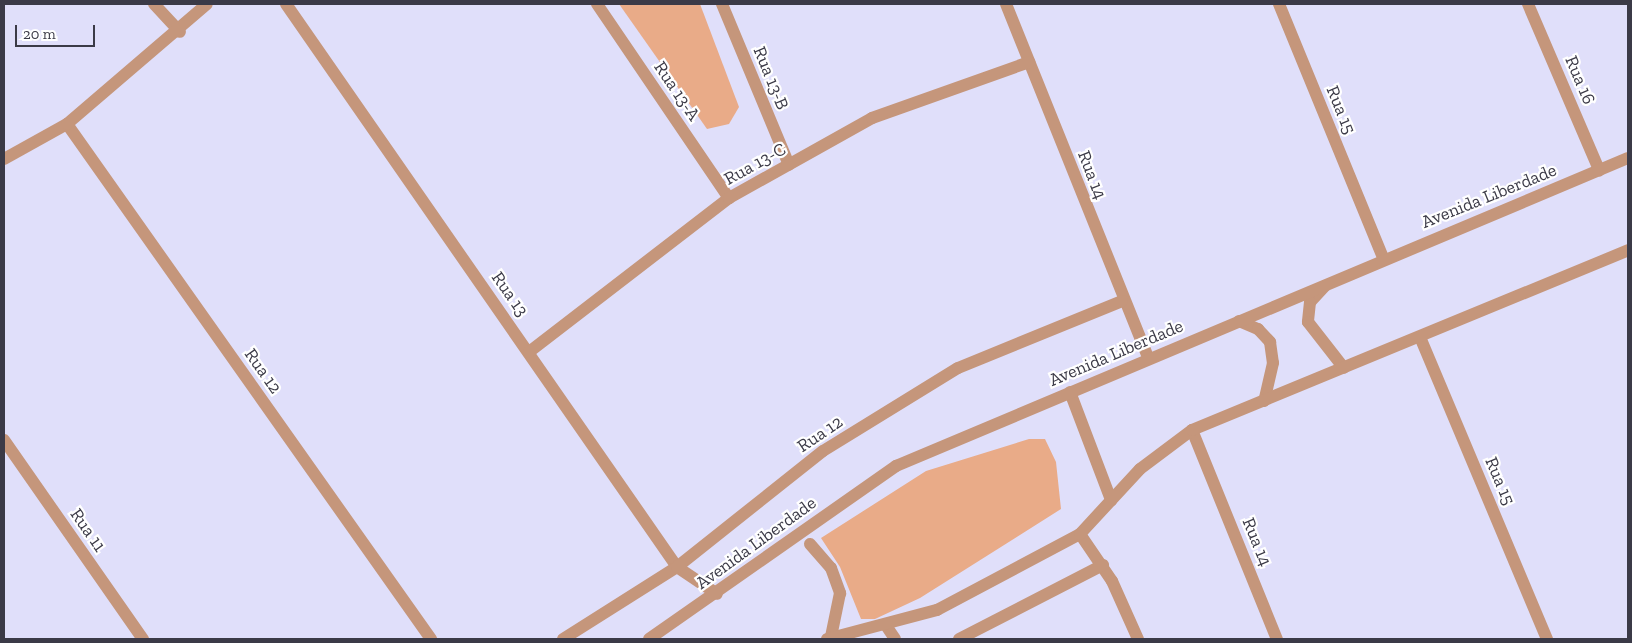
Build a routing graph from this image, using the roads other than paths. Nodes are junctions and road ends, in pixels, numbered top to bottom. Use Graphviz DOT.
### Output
graph roads {
  1 [pos="154,4"];
  2 [pos="207,4"];
  3 [pos="286,4"];
  4 [pos="596,4"];
  5 [pos="722,4"];
  6 [pos="1006,4"];
  7 [pos="1279,4"];
  8 [pos="1528,4"];
  9 [pos="180,32"];
  10 [pos="1030,62"];
  11 [pos="67,124"];
  12 [pos="1628,158"];
  13 [pos="4,159"];
  14 [pos="788,165"];
  15 [pos="1599,170"];
  16 [pos="729,198"];
  17 [pos="1628,250"];
  18 [pos="1383,258"];
  19 [pos="1328,283"];
  20 [pos="1122,301"];
  21 [pos="1239,321"];
  22 [pos="1420,337"];
  23 [pos="529,352"];
  24 [pos="1148,358"];
  25 [pos="1344,368"];
  26 [pos="1070,392"];
  27 [pos="1264,401"];
  28 [pos="1192,430"];
  29 [pos="4,440"];
  30 [pos="1111,500"];
  31 [pos="1080,534"];
  32 [pos="810,544"];
  33 [pos="1103,565"];
  34 [pos="677,567"];
  35 [pos="717,594"];
  36 [pos="887,627"];
  37 [pos="829,638"];
  38 [pos="143,639"];
  39 [pos="431,639"];
  40 [pos="563,639"];
  41 [pos="649,639"];
  42 [pos="895,639"];
  43 [pos="959,639"];
  44 [pos="1138,639"];
  45 [pos="1277,639"];
  46 [pos="1547,639"];
  1 -- 9 [label="street"];
  2 -- 9 [label="street"];
  3 -- 23 [label="street, Rua 13"];
  4 -- 16 [label="street, Rua 13-A"];
  5 -- 14 [label="street, Rua 13-B"];
  6 -- 10 [label="street, Rua 14"];
  7 -- 18 [label="street, Rua 15"];
  8 -- 15 [label="street, Rua 16"];
  9 -- 11 [label="street"];
  10 -- 14 [label="street, Rua 13-C"];
  10 -- 20 [label="street, Rua 14"];
  11 -- 13 [label="street"];
  11 -- 39 [label="street, Rua 12"];
  12 -- 15 [label="street, Avenida Liberdade"];
  14 -- 16 [label="street, Rua 13-C"];
  15 -- 18 [label="street, Avenida Liberdade"];
  16 -- 23 [label="street, Rua 13-C"];
  17 -- 22 [label="street"];
  18 -- 19 [label="street, Avenida Liberdade"];
  19 -- 21 [label="street, Avenida Liberdade"];
  19 -- 25 [label="street"];
  20 -- 24 [label="street, Rua 14"];
  20 -- 34 [label="street, Rua 12"];
  21 -- 24 [label="street, Avenida Liberdade"];
  21 -- 27 [label="street"];
  22 -- 25 [label="street"];
  22 -- 46 [label="street, Rua 15"];
  23 -- 34 [label="street, Rua 13"];
  24 -- 26 [label="street, Avenida Liberdade"];
  25 -- 27 [label="street"];
  26 -- 30 [label="street"];
  26 -- 35 [label="street, Avenida Liberdade"];
  27 -- 28 [label="street"];
  28 -- 30 [label="street"];
  28 -- 45 [label="street, Rua 14"];
  29 -- 38 [label="street, Rua 11"];
  30 -- 31 [label="street"];
  31 -- 33 [label="street"];
  31 -- 36 [label="street"];
  32 -- 37 [label="street"];
  33 -- 43 [label="street"];
  33 -- 44 [label="street"];
  34 -- 35 [label="street, Rua 13"];
  34 -- 40 [label="street, Rua 12"];
  35 -- 41 [label="street, Avenida Liberdade"];
  36 -- 37 [label="street"];
  36 -- 42 [label="street"];
}
